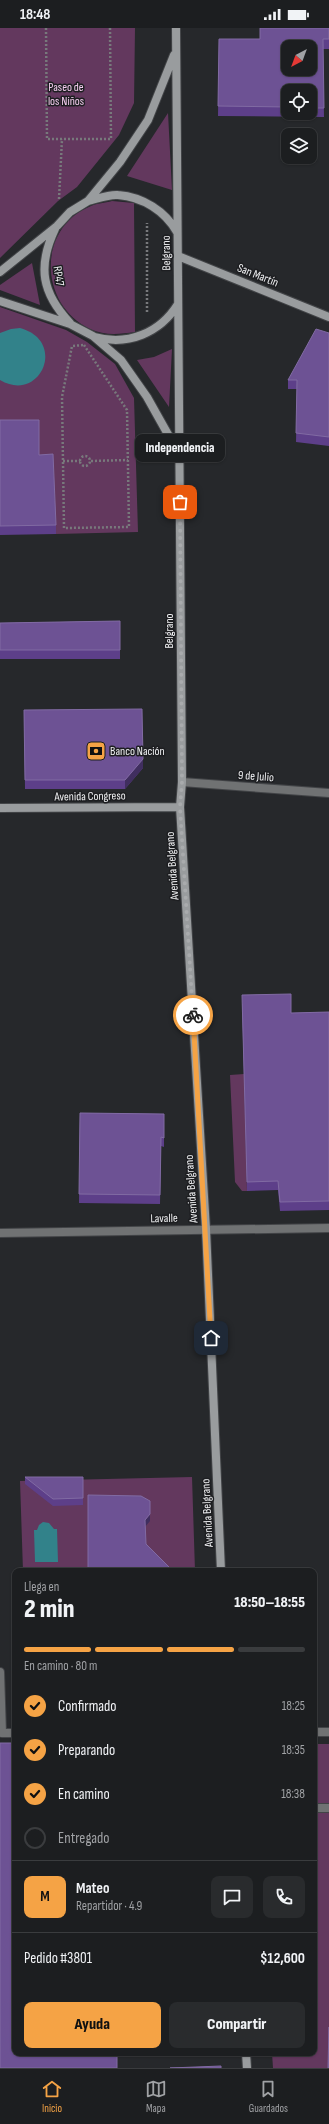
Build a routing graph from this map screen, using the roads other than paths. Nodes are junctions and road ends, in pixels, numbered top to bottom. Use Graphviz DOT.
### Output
graph roads {
  1 [pos="176,28"];
  2 [pos="176,51"];
  3 [pos="88,201"];
  4 [pos="56,226"];
  5 [pos="178,232"];
  6 [pos="178,256"];
  7 [pos="0,272"];
  8 [pos="0,301"];
  9 [pos="178,303"];
  10 [pos="329,317"];
  11 [pos="70,324"];
  12 [pos="92,336"];
  13 [pos="180,455"];
  14 [pos="182,782"];
  15 [pos="329,793"];
  16 [pos="180,807"];
  17 [pos="0,808"];
  18 [pos="329,1228"];
  19 [pos="206,1229"];
  20 [pos="0,1233"];
  21 [pos="221,1568"];
  22 [pos="0,1672"];
  23 [pos="317,1732"];
  24 [pos="329,1732"];
  25 [pos="12,1733"];
  26 [pos="317,1808"];
  27 [pos="329,1808"];
  28 [pos="246,2056"];
  29 [pos="247,2068"];
  1 -- 2 [label="main road, Belgrano"];
  2 -- 3 [label="main road, Belgrano"];
  2 -- 5 [label="main road, Belgrano"];
  3 -- 4 [label="main road, Belgrano"];
  3 -- 5 [label="main road"];
  4 -- 7 [label="main road, Belgrano"];
  4 -- 11 [label="main road, RP47"];
  5 -- 6 [label="main road, Belgrano"];
  6 -- 9 [label="main road, Belgrano"];
  6 -- 10 [label="main road, San Martín"];
  8 -- 11 [label="main road, Belgrano"];
  9 -- 12 [label="main road"];
  9 -- 13 [label="main road, Belgrano"];
  11 -- 12 [label="main road, Belgrano"];
  12 -- 13 [label="main road, Belgrano"];
  13 -- 14 [label="main road, Belgrano"];
  14 -- 15 [label="street, 9 de Julio"];
  14 -- 16 [label="main road, Belgrano"];
  16 -- 17 [label="main road, Avenida Congreso"];
  16 -- 19 [label="main road, Avenida Belgrano"];
  18 -- 19 [label="street, Lavalle"];
  19 -- 20 [label="street, Lavalle"];
  19 -- 21 [label="main road, Avenida Belgrano"];
  22 -- 25 [label="street"];
  23 -- 24 [label="street"];
  26 -- 27 [label="street"];
  28 -- 29 [label="main road"];
}
